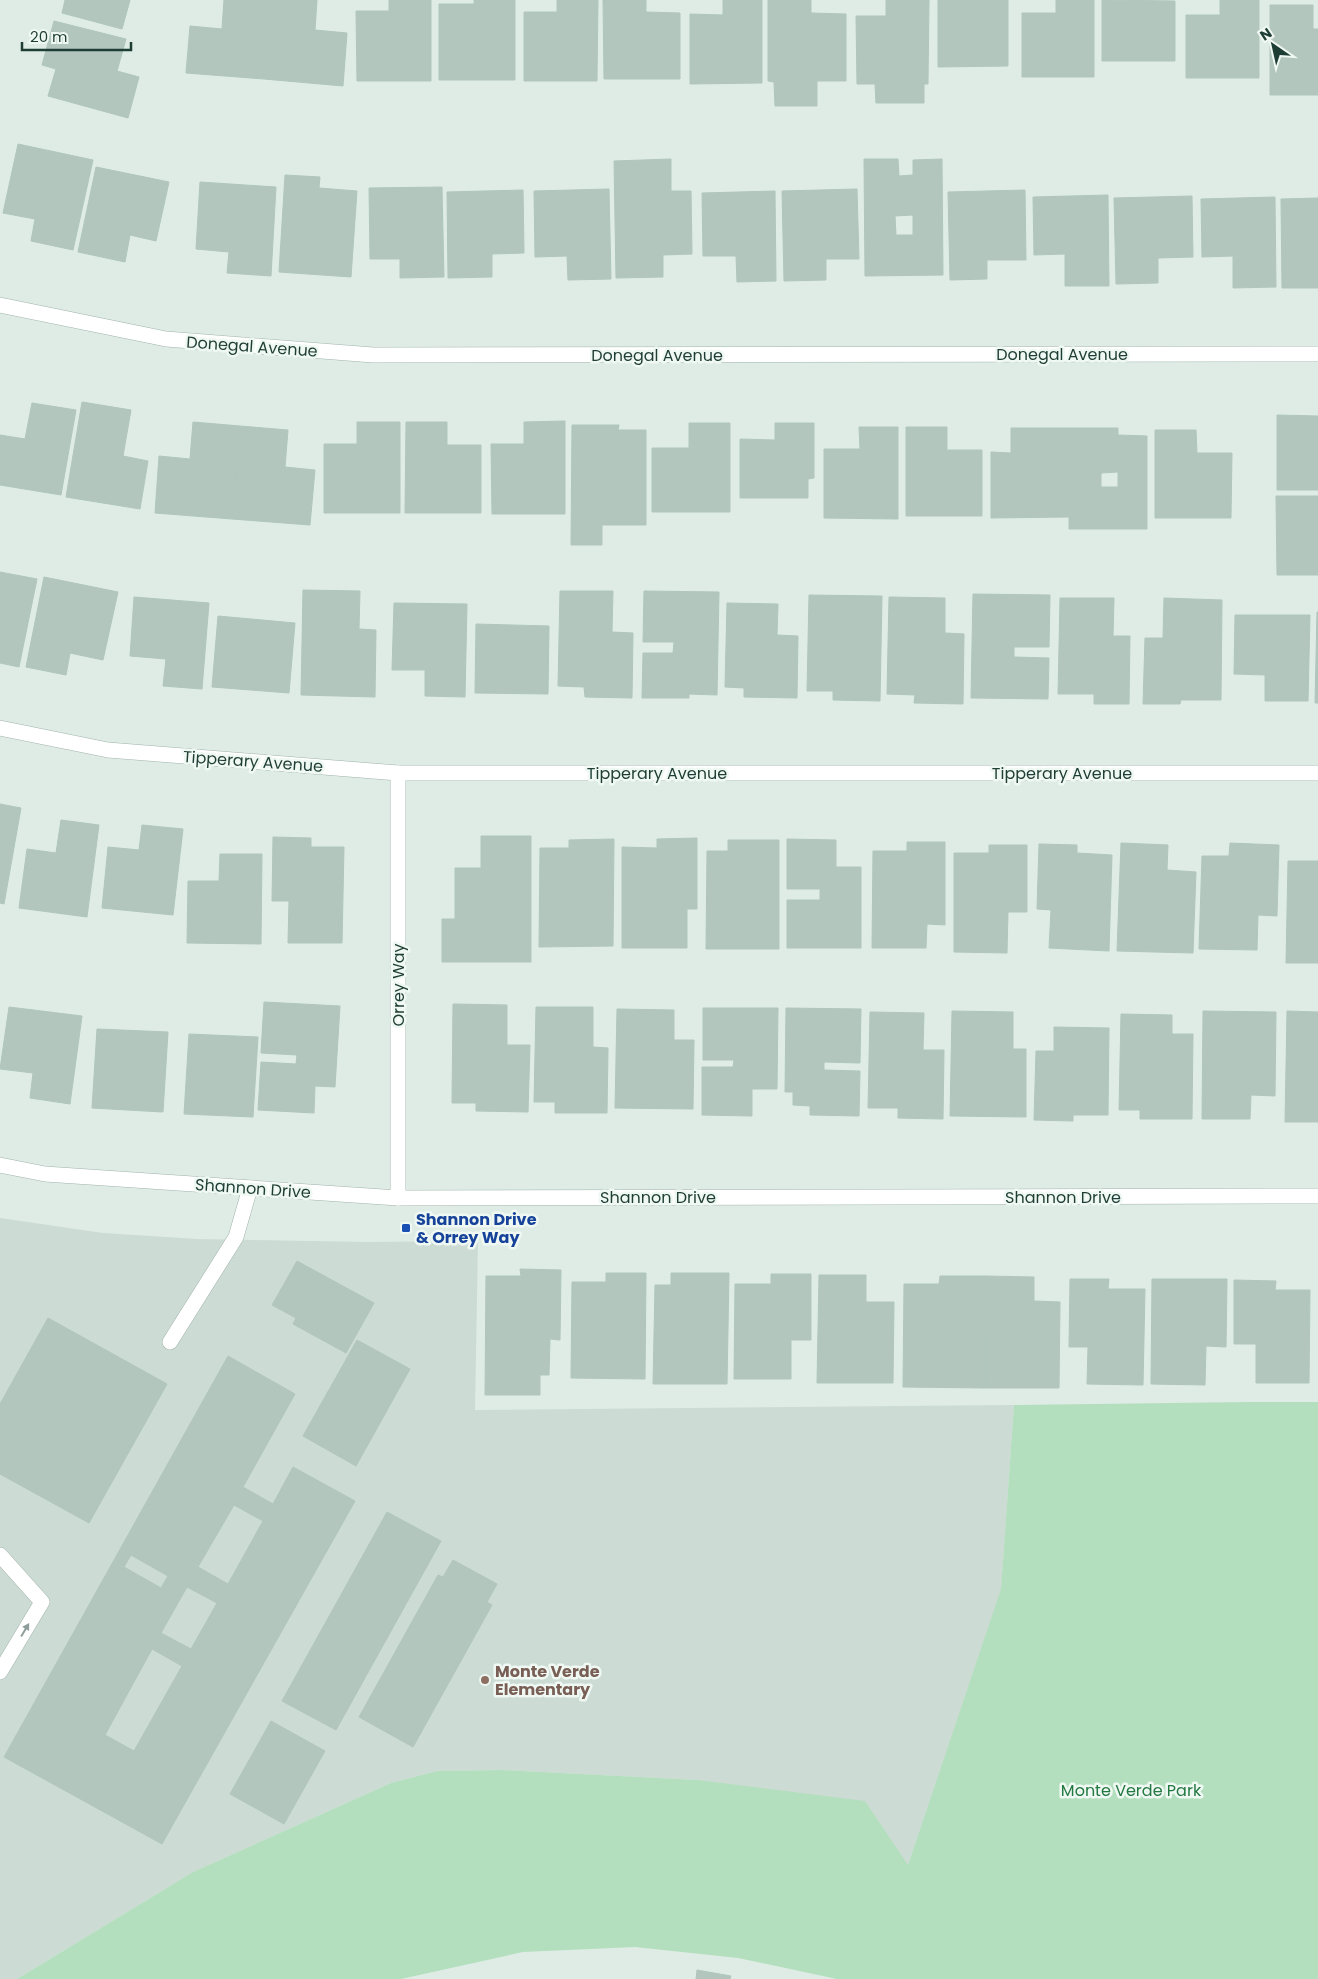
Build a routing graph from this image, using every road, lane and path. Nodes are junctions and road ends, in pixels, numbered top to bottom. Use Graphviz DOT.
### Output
graph roads {
  1 [pos="0,304"];
  2 [pos="1318,354"];
  3 [pos="0,728"];
  4 [pos="398,773"];
  5 [pos="1318,773"];
  6 [pos="0,1165"];
  7 [pos="250,1188"];
  8 [pos="1318,1196"];
  9 [pos="398,1198"];
  10 [pos="170,1342"];
  11 [pos="0,1555"];
  12 [pos="0,1672"];
  1 -- 2 [label="street, Donegal Avenue"];
  3 -- 4 [label="street, Tipperary Avenue"];
  4 -- 5 [label="street, Tipperary Avenue"];
  4 -- 9 [label="street, Orrey Way"];
  6 -- 7 [label="street, Shannon Drive"];
  7 -- 9 [label="street, Shannon Drive"];
  7 -- 10 [label="street"];
  8 -- 9 [label="street, Shannon Drive"];
  12 -- 11 [label="street, one-way"];
}
